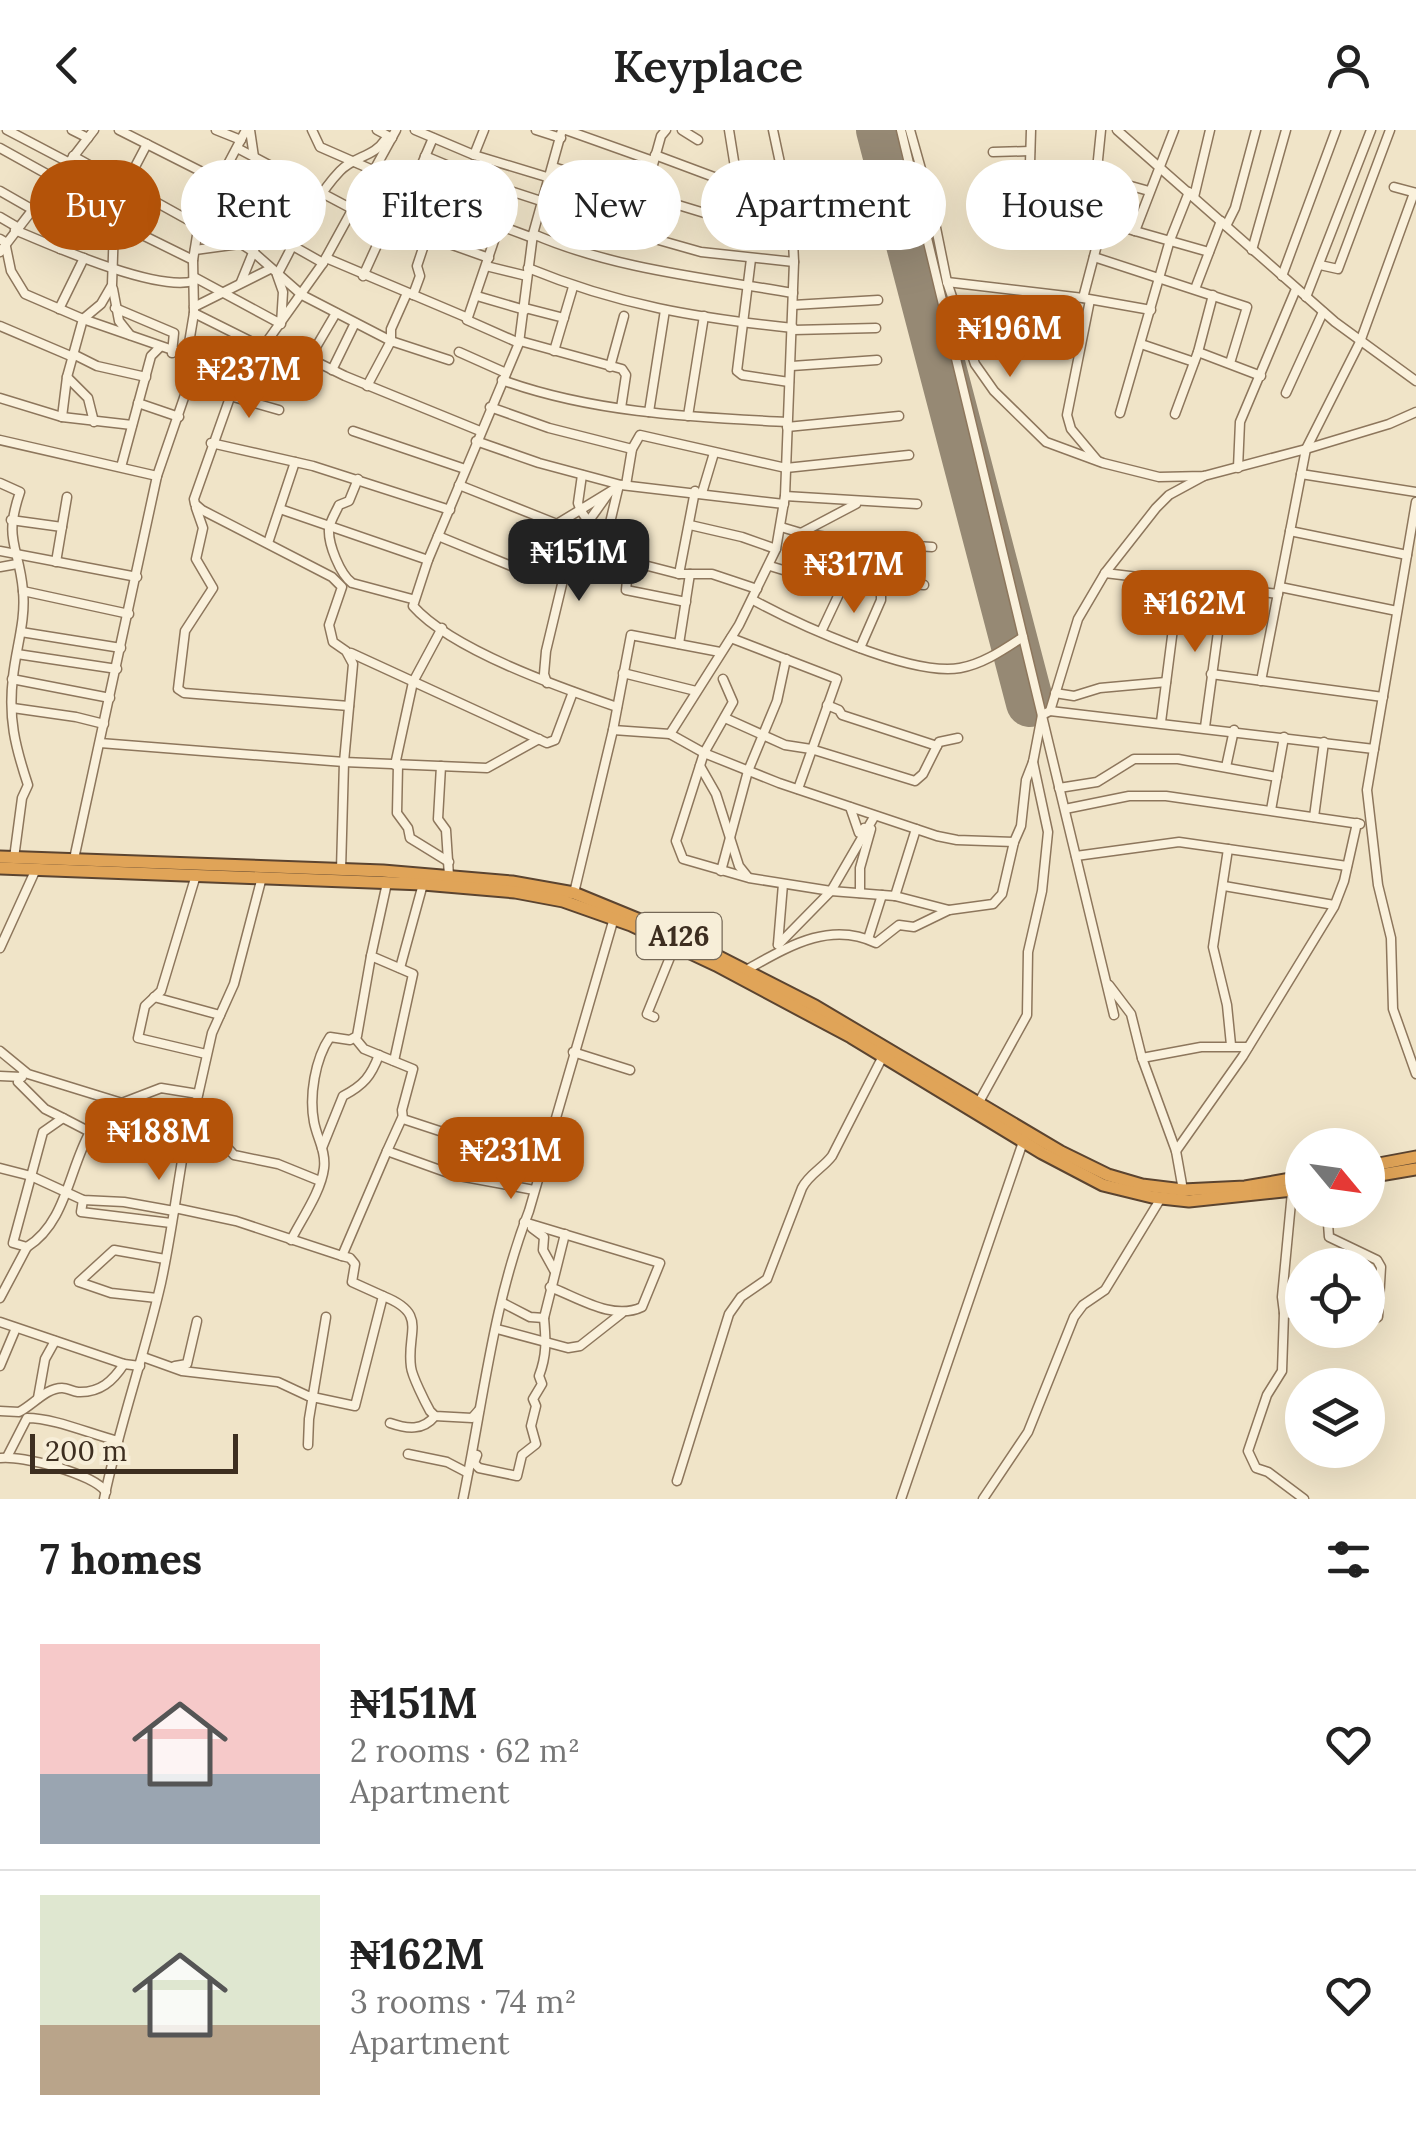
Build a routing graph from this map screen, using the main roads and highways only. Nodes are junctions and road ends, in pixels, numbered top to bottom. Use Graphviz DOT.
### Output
graph roads {
  1 [pos="0,857"];
  2 [pos="0,868"];
  3 [pos="341,875"];
  4 [pos="1026,1137"];
  5 [pos="1416,1157"];
  6 [pos="1385,1163"];
  7 [pos="1416,1168"];
  8 [pos="1385,1174"];
  9 [pos="1285,1180"];
  10 [pos="1285,1191"];
  1 -- 3 [label="highway, A126"];
  2 -- 3 [label="highway, A126"];
  3 -- 4 [label="highway, A126"];
  3 -- 4 [label="highway, A126"];
  4 -- 9 [label="highway, A126"];
  4 -- 10 [label="highway, A126"];
  5 -- 6 [label="highway"];
  7 -- 8 [label="highway"];
}
